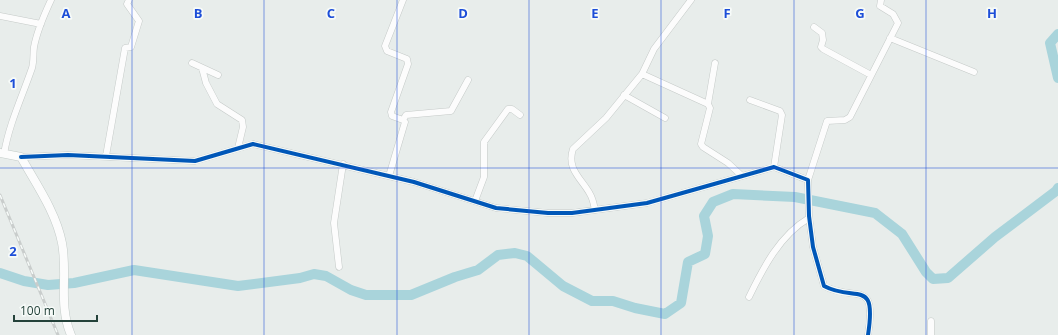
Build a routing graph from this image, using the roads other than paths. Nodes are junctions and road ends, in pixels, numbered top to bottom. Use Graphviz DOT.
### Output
graph roads {
  1 [pos="51,0"];
  2 [pos="129,0"];
  3 [pos="403,0"];
  4 [pos="691,0"];
  5 [pos="882,0"];
  6 [pos="0,16"];
  7 [pos="41,24"];
  8 [pos="814,27"];
  9 [pos="890,38"];
  10 [pos="715,63"];
  11 [pos="192,64"];
  12 [pos="202,68"];
  13 [pos="974,72"];
  14 [pos="642,74"];
  15 [pos="218,75"];
  16 [pos="871,75"];
  17 [pos="468,80"];
  18 [pos="624,95"];
  19 [pos="750,100"];
  20 [pos="708,104"];
  21 [pos="520,115"];
  22 [pos="665,118"];
  23 [pos="403,120"];
  24 [pos="238,148"];
  25 [pos="2,153"];
  26 [pos="106,156"];
  27 [pos="21,157"];
  28 [pos="344,164"];
  29 [pos="774,167"];
  30 [pos="389,176"];
  31 [pos="742,176"];
  32 [pos="809,182"];
  33 [pos="475,201"];
  34 [pos="595,210"];
  35 [pos="809,217"];
  36 [pos="339,267"];
  37 [pos="749,297"];
  38 [pos="931,321"];
  39 [pos="71,335"];
  40 [pos="868,335"];
  41 [pos="931,335"];
  1 -- 7 [label="street"];
  2 -- 26 [label="street"];
  3 -- 23 [label="street"];
  4 -- 14 [label="street"];
  5 -- 9 [label="street"];
  6 -- 7 [label="street"];
  7 -- 25 [label="street"];
  8 -- 16 [label="street"];
  9 -- 13 [label="street"];
  9 -- 16 [label="street"];
  10 -- 20 [label="street"];
  11 -- 12 [label="street"];
  12 -- 15 [label="street"];
  12 -- 24 [label="street"];
  14 -- 18 [label="street"];
  14 -- 20 [label="street"];
  16 -- 32 [label="street"];
  17 -- 23 [label="street"];
  18 -- 22 [label="street"];
  18 -- 34 [label="street"];
  19 -- 29 [label="street"];
  20 -- 31 [label="street"];
  21 -- 33 [label="street"];
  23 -- 30 [label="street"];
  24 -- 26 [label="street"];
  24 -- 28 [label="street"];
  25 -- 27 [label="main road"];
  26 -- 27 [label="street"];
  27 -- 39 [label="main road"];
  28 -- 30 [label="street"];
  28 -- 36 [label="street"];
  29 -- 31 [label="street"];
  29 -- 32 [label="street"];
  30 -- 33 [label="street"];
  31 -- 34 [label="street"];
  32 -- 35 [label="street"];
  33 -- 34 [label="street"];
  35 -- 37 [label="street"];
  35 -- 40 [label="street"];
  38 -- 41 [label="street"];
}
